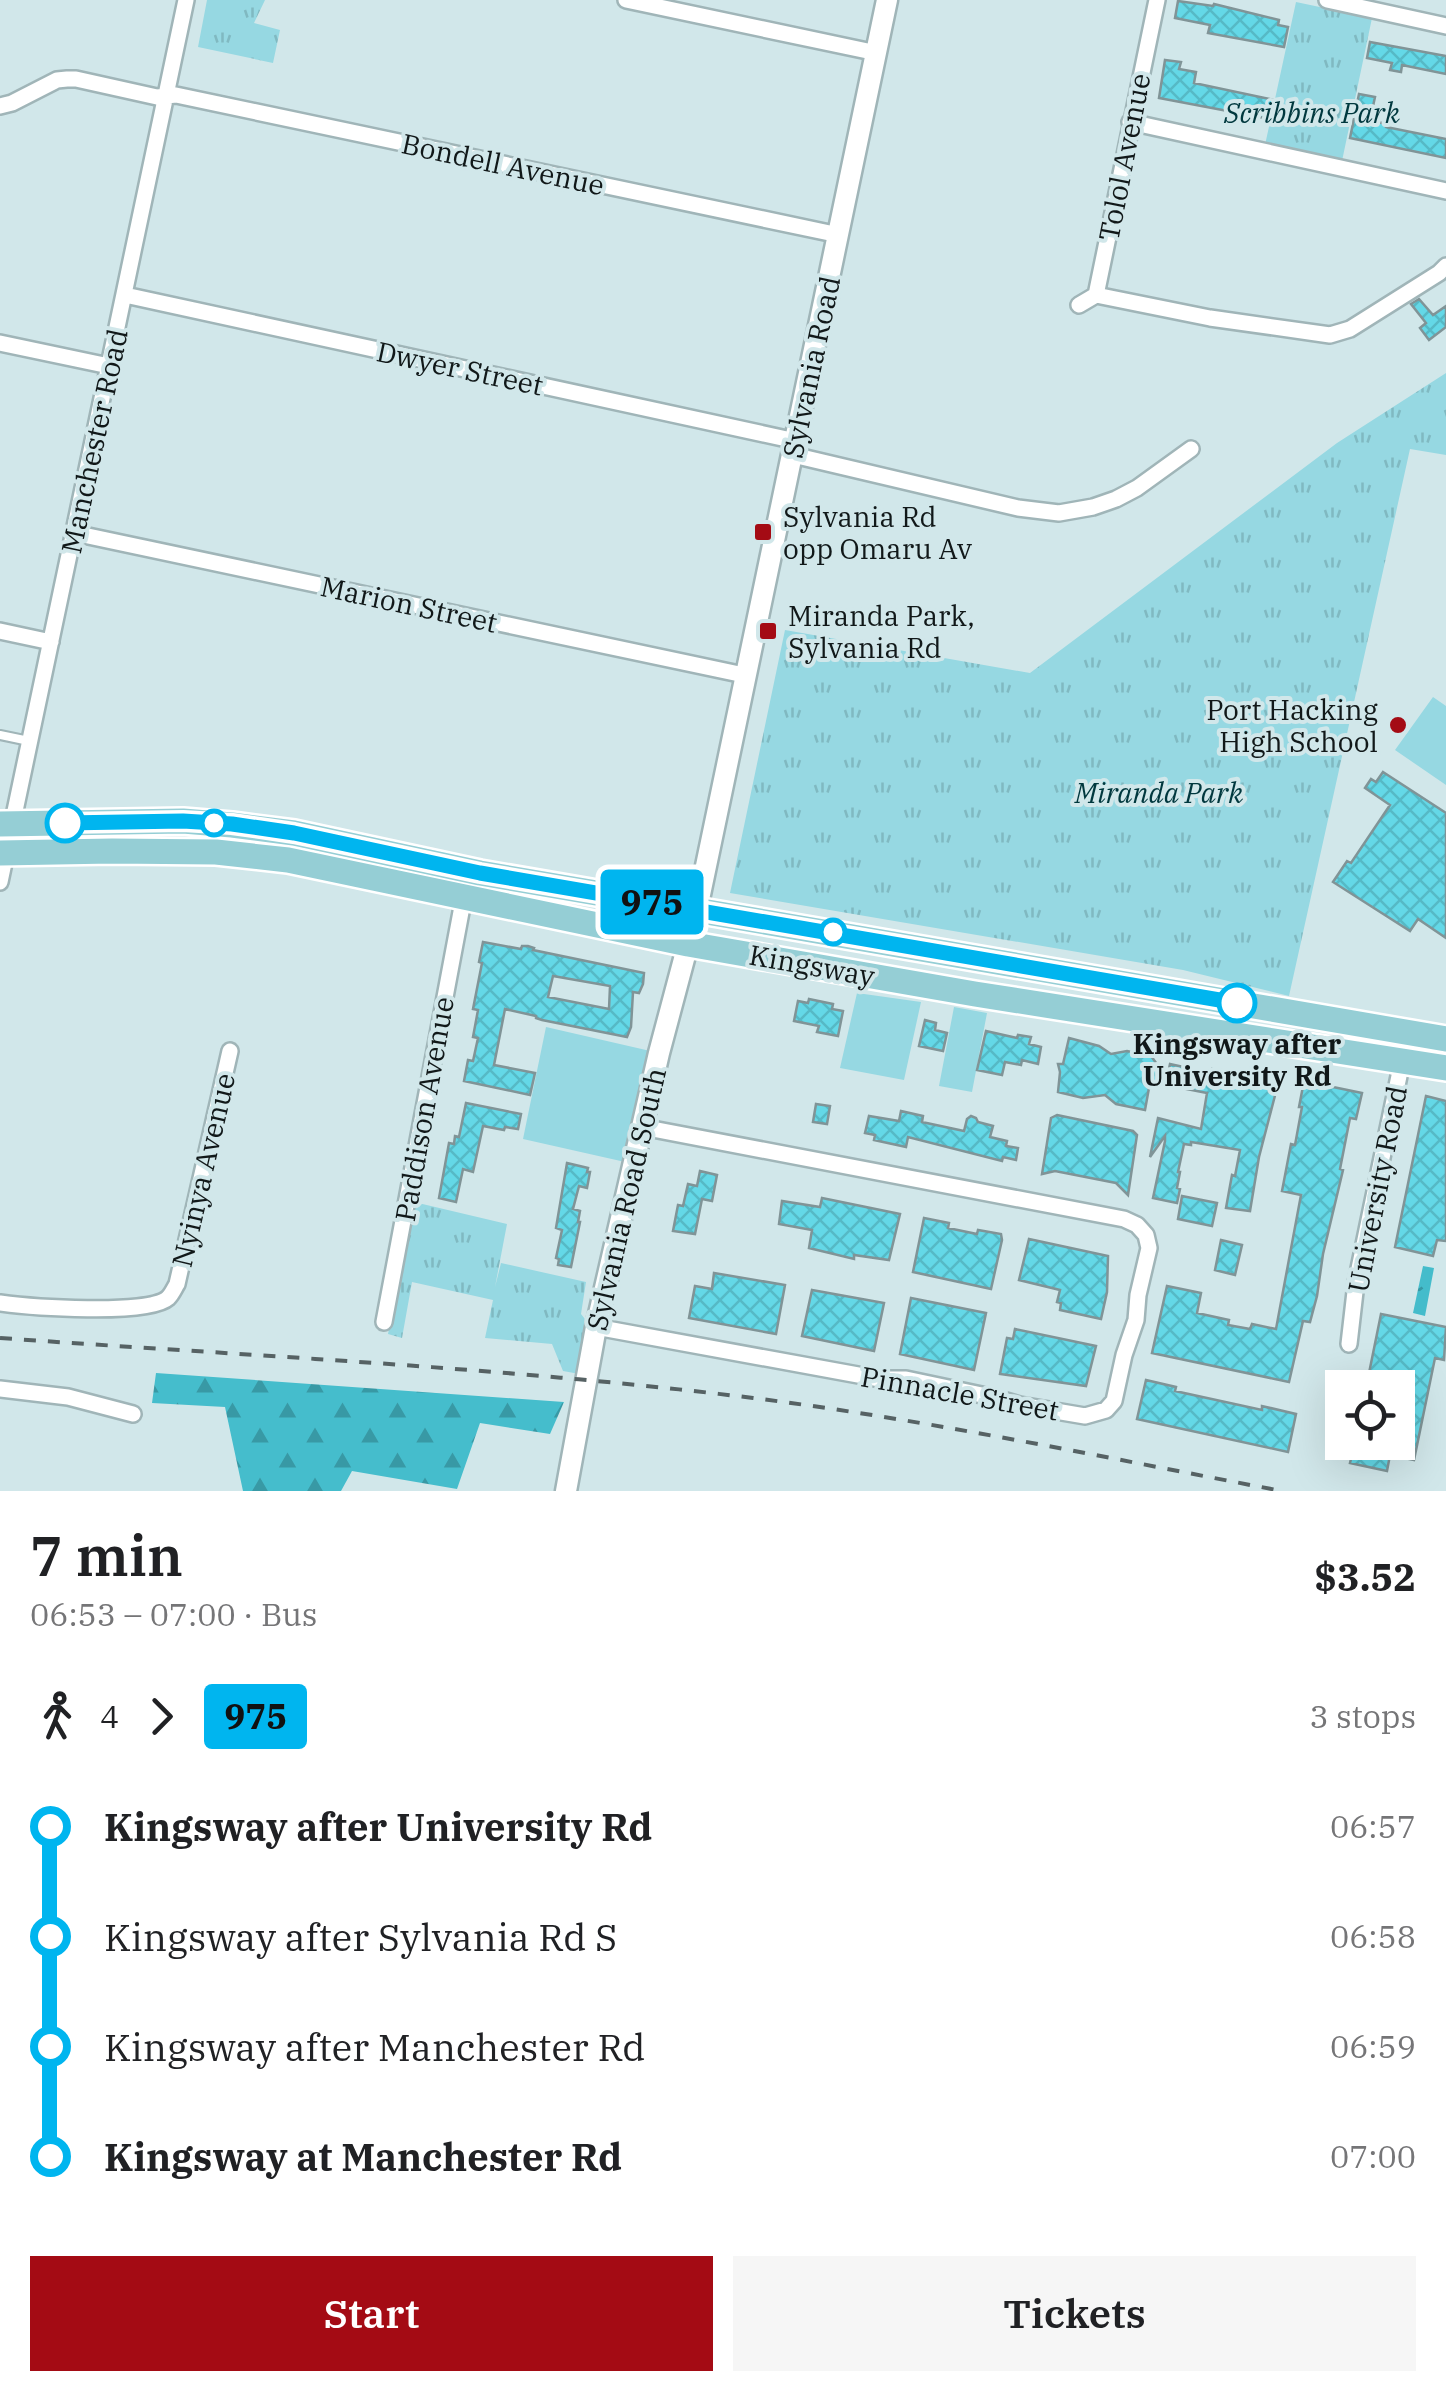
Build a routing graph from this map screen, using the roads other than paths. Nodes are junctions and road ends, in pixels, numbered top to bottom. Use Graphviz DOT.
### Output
graph roads {
  1 [pos="186,0"];
  2 [pos="626,0"];
  3 [pos="887,0"];
  4 [pos="1156,0"];
  5 [pos="1327,0"];
  6 [pos="666,4"];
  7 [pos="1446,26"];
  8 [pos="877,52"];
  9 [pos="166,96"];
  10 [pos="0,106"];
  11 [pos="1130,122"];
  12 [pos="1446,191"];
  13 [pos="839,235"];
  14 [pos="1446,266"];
  15 [pos="125,295"];
  16 [pos="1096,296"];
  17 [pos="1079,305"];
  18 [pos="0,343"];
  19 [pos="109,366"];
  20 [pos="794,448"];
  21 [pos="1191,448"];
  22 [pos="74,533"];
  23 [pos="0,631"];
  24 [pos="51,642"];
  25 [pos="744,675"];
  26 [pos="0,735"];
  27 [pos="29,741"];
  28 [pos="7,824"];
  29 [pos="3,853"];
  30 [pos="0,882"];
  31 [pos="464,896"];
  32 [pos="696,909"];
  33 [pos="688,944"];
  34 [pos="1404,1034"];
  35 [pos="1446,1039"];
  36 [pos="230,1050"];
  37 [pos="1400,1061"];
  38 [pos="1446,1068"];
  39 [pos="642,1127"];
  40 [pos="0,1303"];
  41 [pos="384,1322"];
  42 [pos="596,1327"];
  43 [pos="1349,1344"];
  44 [pos="0,1389"];
  45 [pos="133,1414"];
  46 [pos="566,1491"];
  1 -- 9 [label="street, Manchester Road"];
  2 -- 6 [label="street"];
  3 -- 8 [label="street, Sylvania Road"];
  4 -- 11 [label="street, Tolol Avenue"];
  5 -- 7 [label="street"];
  6 -- 8 [label="street"];
  8 -- 13 [label="street, Sylvania Road"];
  9 -- 10 [label="street, Bondell Avenue"];
  9 -- 13 [label="street, Bondell Avenue"];
  9 -- 15 [label="street, Manchester Road"];
  11 -- 12 [label="street"];
  11 -- 16 [label="street, Tolol Avenue"];
  13 -- 20 [label="street, Sylvania Road"];
  14 -- 16 [label="street"];
  15 -- 19 [label="street, Manchester Road"];
  15 -- 20 [label="street, Dwyer Street"];
  16 -- 17 [label="street"];
  18 -- 19 [label="street"];
  19 -- 22 [label="street, Manchester Road"];
  20 -- 21 [label="street, Dwyer Street"];
  20 -- 25 [label="street, Sylvania Road"];
  22 -- 24 [label="street, Manchester Road"];
  22 -- 25 [label="street, Marion Street"];
  23 -- 24 [label="street"];
  24 -- 27 [label="street, Manchester Road"];
  25 -- 32 [label="street, Sylvania Road"];
  26 -- 27 [label="lane"];
  27 -- 28 [label="street, Manchester Road"];
  28 -- 29 [label="street, Manchester Road"];
  28 -- 32 [label="main road, Kingsway"];
  29 -- 30 [label="street, Manchester Road"];
  29 -- 31 [label="main road, Kingsway"];
  31 -- 33 [label="main road, Kingsway"];
  31 -- 41 [label="street, Paddison Avenue"];
  32 -- 33 [label="main road, Sylvania Road South"];
  32 -- 34 [label="main road, Kingsway"];
  33 -- 37 [label="main road, Kingsway"];
  33 -- 39 [label="street, Sylvania Road South"];
  34 -- 35 [label="main road, Kingsway"];
  34 -- 37 [label="main road, University Road"];
  36 -- 40 [label="street, Nyinya Avenue"];
  37 -- 38 [label="main road, Kingsway"];
  37 -- 43 [label="street, University Road"];
  39 -- 42 [label="street, Sylvania Road South"];
  39 -- 42 [label="street, Pinnacle Street"];
  42 -- 46 [label="street, Sylvania Road South"];
  44 -- 45 [label="street"];
}
